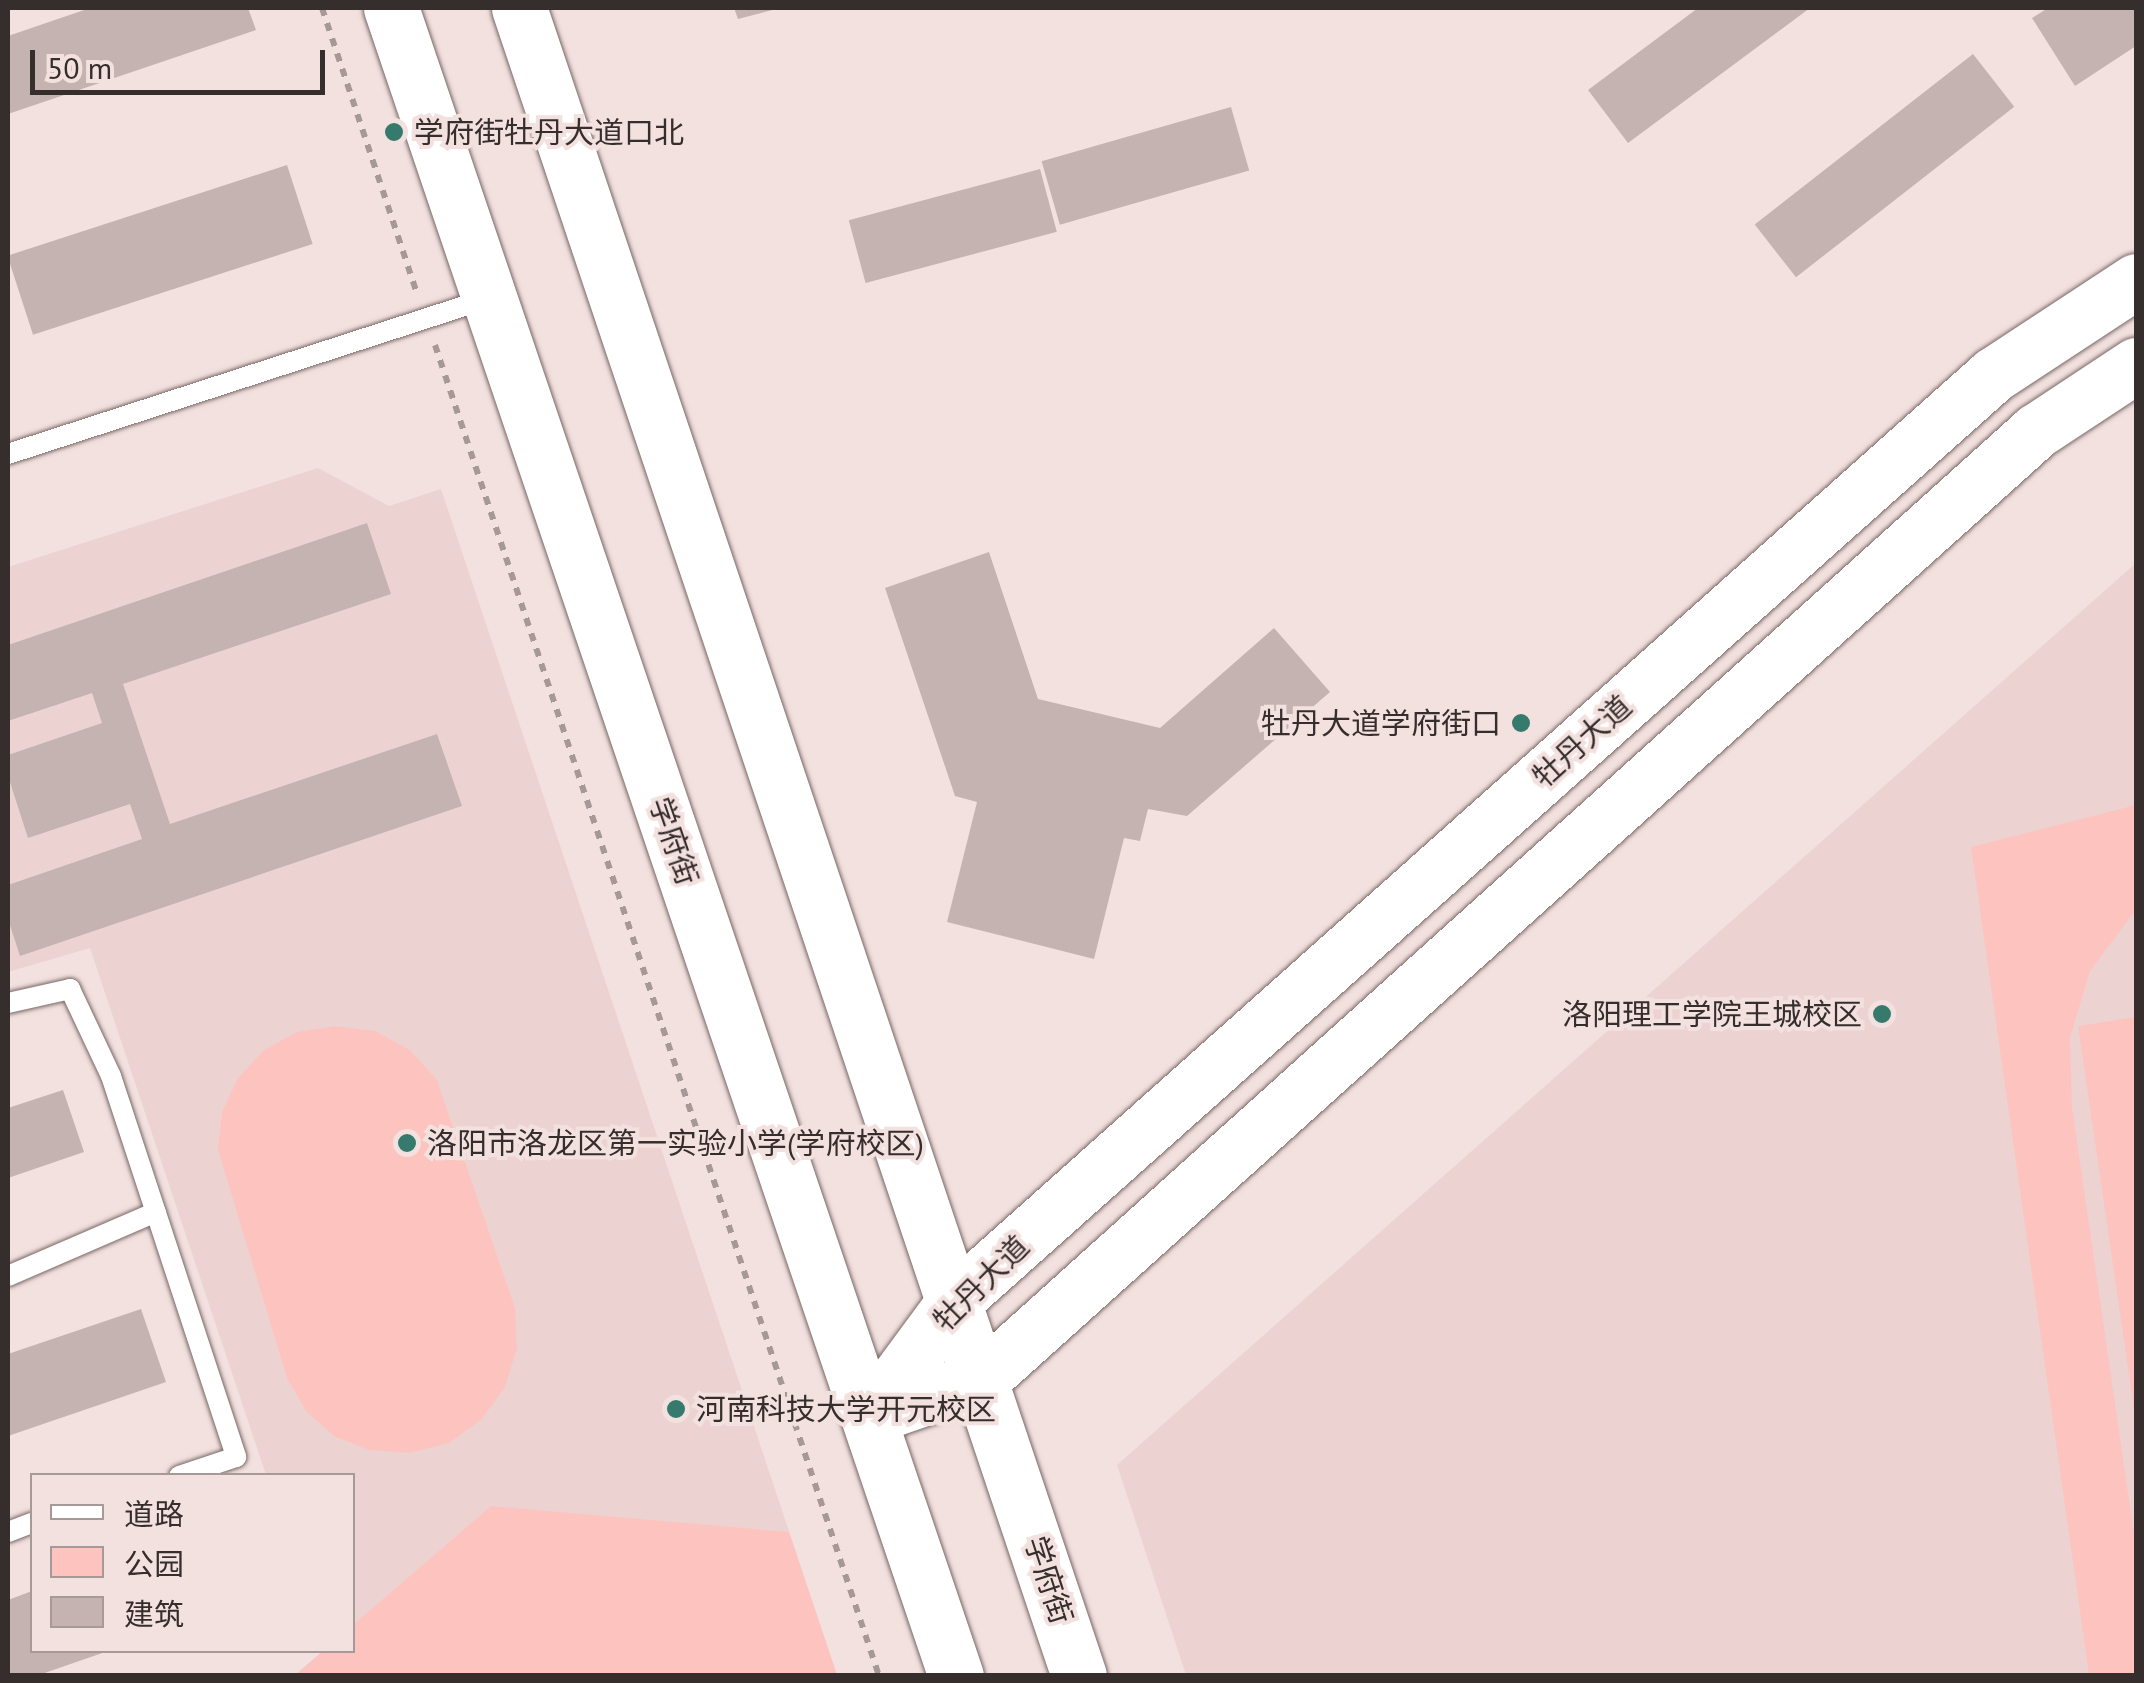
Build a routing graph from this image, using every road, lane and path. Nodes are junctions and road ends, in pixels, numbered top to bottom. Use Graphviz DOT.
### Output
graph roads {
  1 [pos="322,8"];
  2 [pos="392,8"];
  3 [pos="519,8"];
  4 [pos="2136,281"];
  5 [pos="490,298"];
  6 [pos="426,319"];
  7 [pos="2136,365"];
  8 [pos="8,454"];
  9 [pos="8,1003"];
  10 [pos="156,1212"];
  11 [pos="8,1276"];
  12 [pos="956,1299"];
  13 [pos="984,1376"];
  14 [pos="869,1416"];
  15 [pos="188,1473"];
  16 [pos="879,1676"];
  17 [pos="956,1676"];
  18 [pos="1079,1676"];
  1 -- 6 [label="path"];
  2 -- 5 [label="main road, 学府街"];
  3 -- 12 [label="main road, 学府街"];
  4 -- 12 [label="main road, 牡丹大道"];
  5 -- 6 [label="lane"];
  5 -- 14 [label="main road, 学府街"];
  6 -- 8 [label="lane"];
  6 -- 16 [label="path"];
  7 -- 13 [label="main road"];
  9 -- 10 [label="lane"];
  10 -- 11 [label="lane"];
  10 -- 15 [label="lane"];
  12 -- 13 [label="main road, 学府街"];
  12 -- 14 [label="main road, 牡丹大道"];
  13 -- 14 [label="main road"];
  13 -- 18 [label="main road, 学府街"];
  14 -- 17 [label="main road, 学府街"];
}
